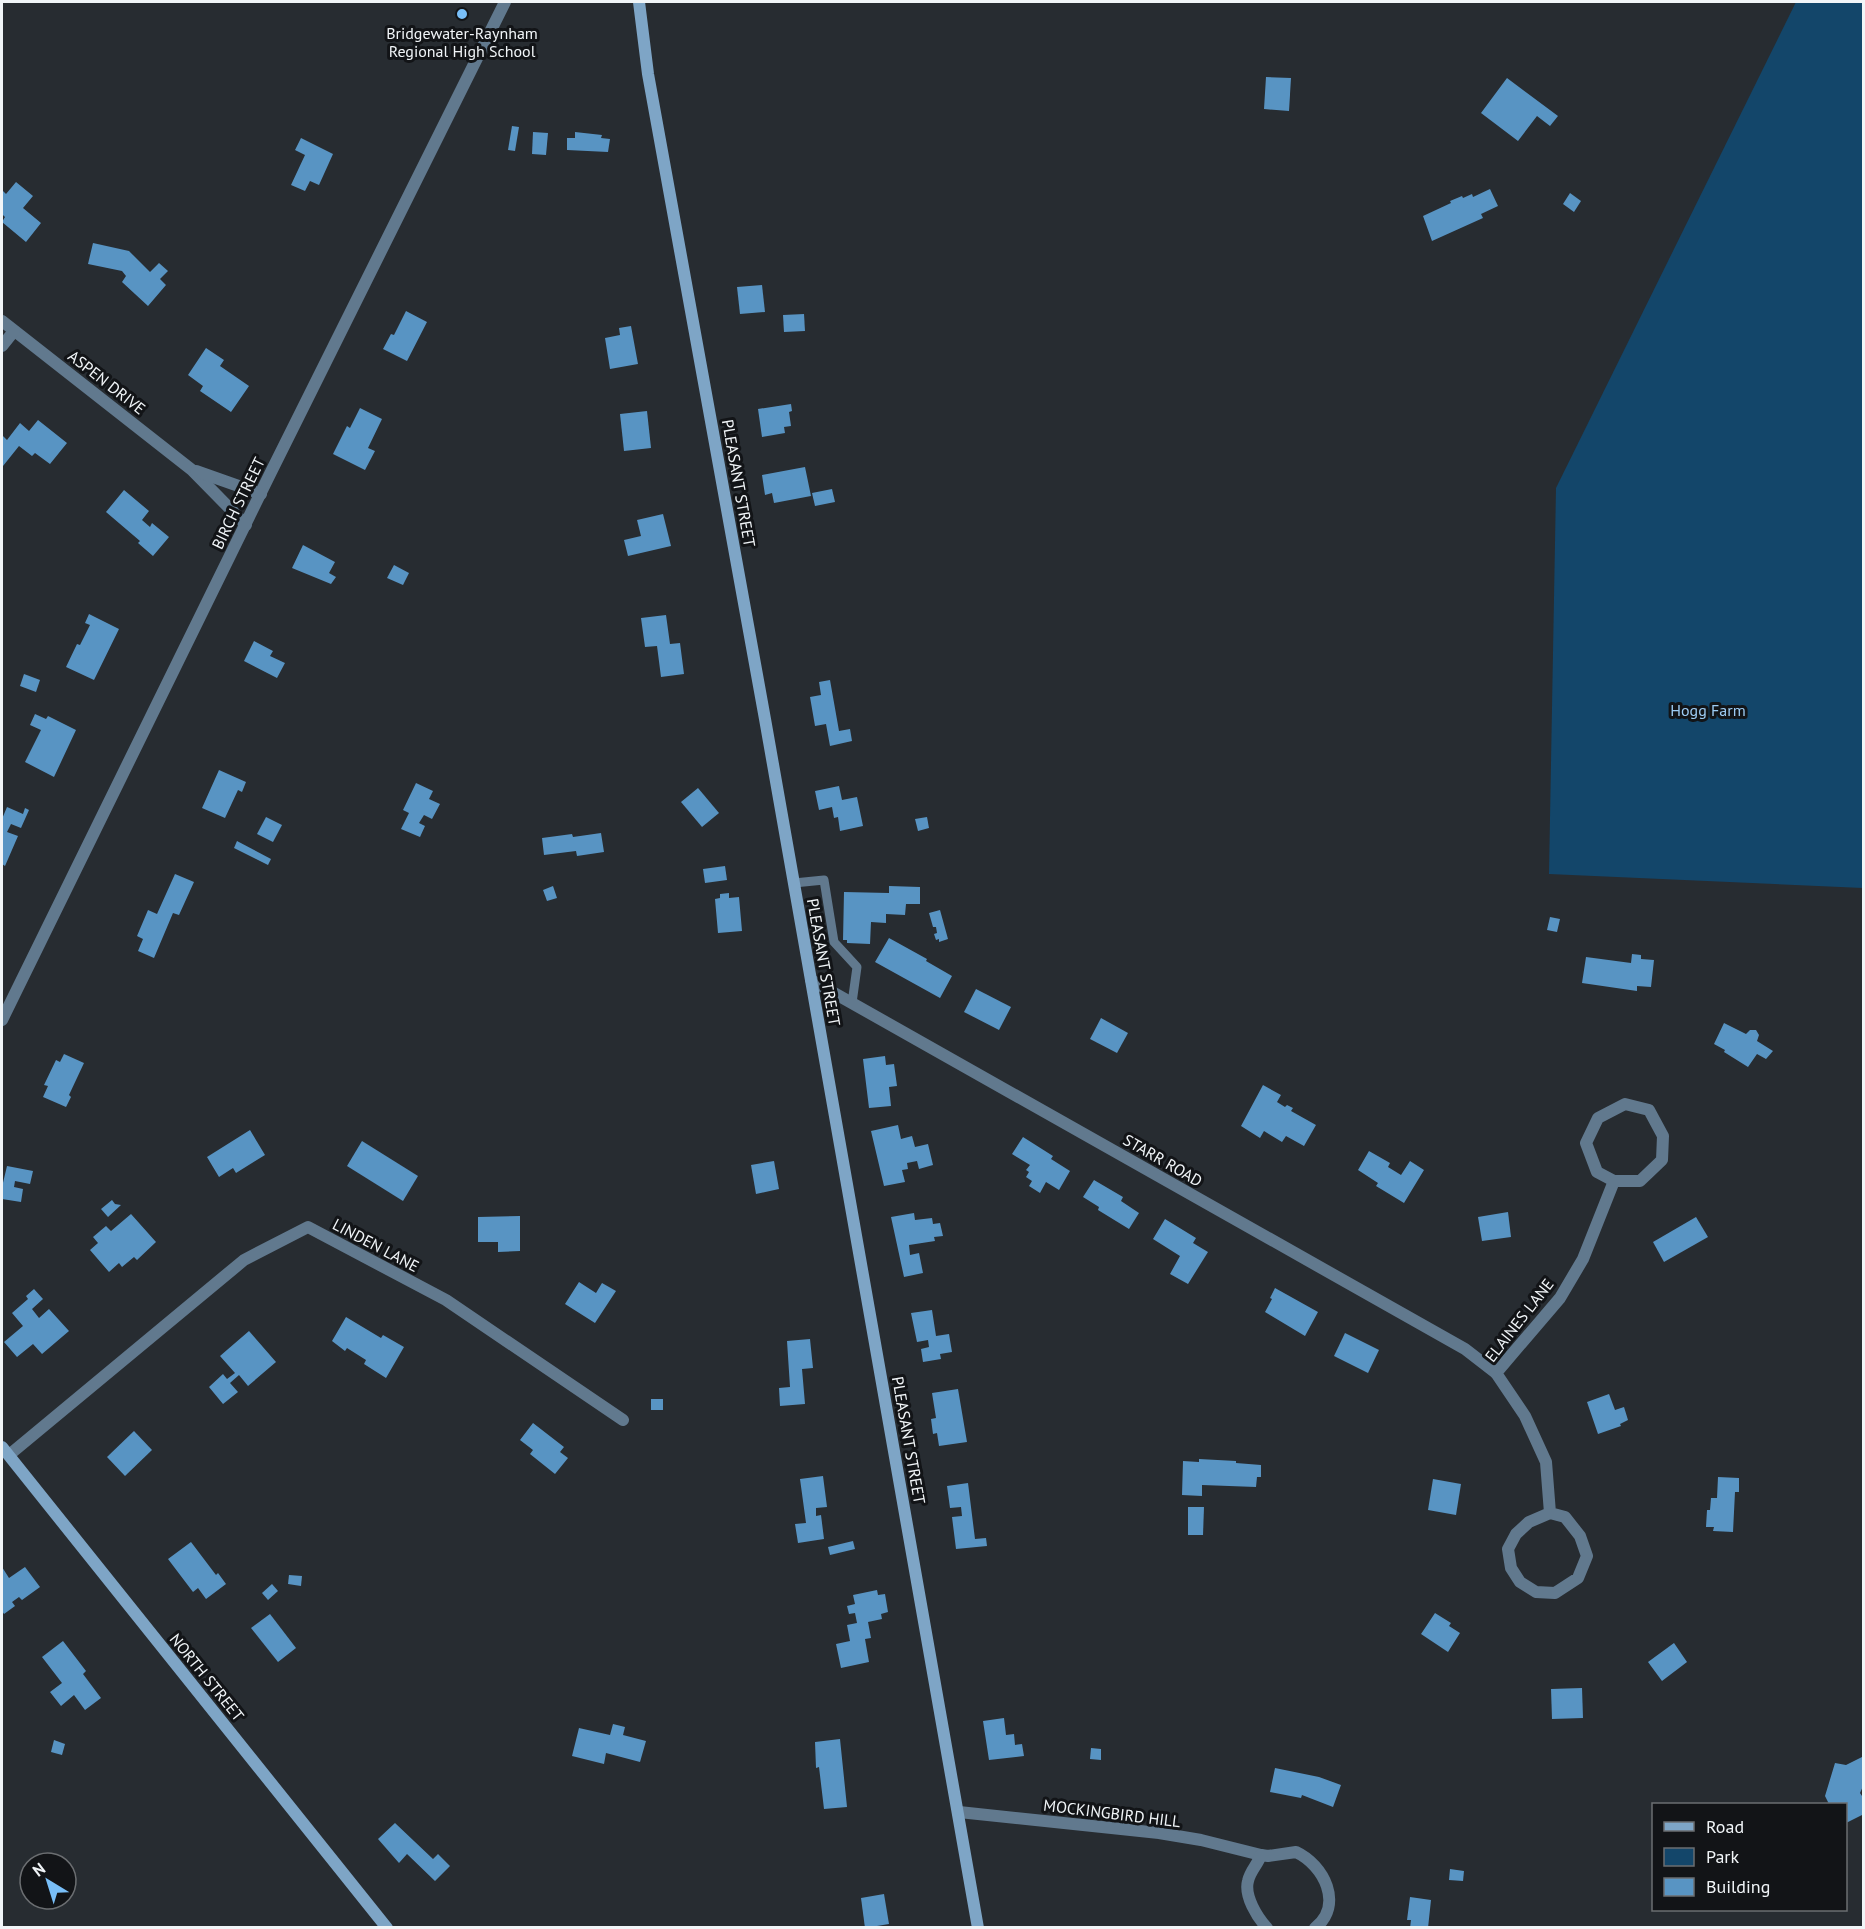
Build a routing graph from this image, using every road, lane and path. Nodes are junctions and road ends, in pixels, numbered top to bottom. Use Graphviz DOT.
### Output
graph roads {
  1 [pos="505,2"];
  2 [pos="639,2"];
  3 [pos="2,321"];
  4 [pos="14,331"];
  5 [pos="2,346"];
  6 [pos="192,470"];
  7 [pos="261,494"];
  8 [pos="246,525"];
  9 [pos="794,883"];
  10 [pos="811,980"];
  11 [pos="852,1003"];
  12 [pos="2,1020"];
  13 [pos="1614,1181"];
  14 [pos="1496,1373"];
  15 [pos="623,1420"];
  16 [pos="5,1451"];
  17 [pos="1550,1513"];
  18 [pos="958,1812"];
  19 [pos="1261,1855"];
  20 [pos="387,1928"];
  21 [pos="978,1928"];
  22 [pos="1268,1928"];
  23 [pos="1315,1928"];
  1 -- 7 [label="street, BIRCH STREET"];
  2 -- 9 [label="main road, PLEASANT STREET"];
  3 -- 4 [label="street, ASPEN DRIVE"];
  4 -- 5 [label="street"];
  4 -- 6 [label="street, ASPEN DRIVE"];
  6 -- 7 [label="street, ASPEN DRIVE"];
  6 -- 8 [label="street, ASPEN DRIVE"];
  7 -- 8 [label="street, BIRCH STREET"];
  8 -- 12 [label="street, BIRCH STREET"];
  9 -- 10 [label="main road, PLEASANT STREET"];
  9 -- 11 [label="lane"];
  10 -- 11 [label="street, STARR ROAD"];
  10 -- 18 [label="main road, PLEASANT STREET"];
  11 -- 14 [label="street, STARR ROAD"];
  13 -- 13 [label="street"];
  13 -- 14 [label="street, ELAINES LANE"];
  14 -- 17 [label="street, ELAINES LANE"];
  15 -- 16 [label="street, LINDEN LANE"];
  16 -- 20 [label="main road, NORTH STREET"];
  17 -- 17 [label="street"];
  18 -- 19 [label="street, MOCKINGBIRD HILL"];
  18 -- 21 [label="main road, PLEASANT STREET"];
  19 -- 22 [label="street"];
  19 -- 23 [label="street, MOCKINGBIRD HILL"];
}
